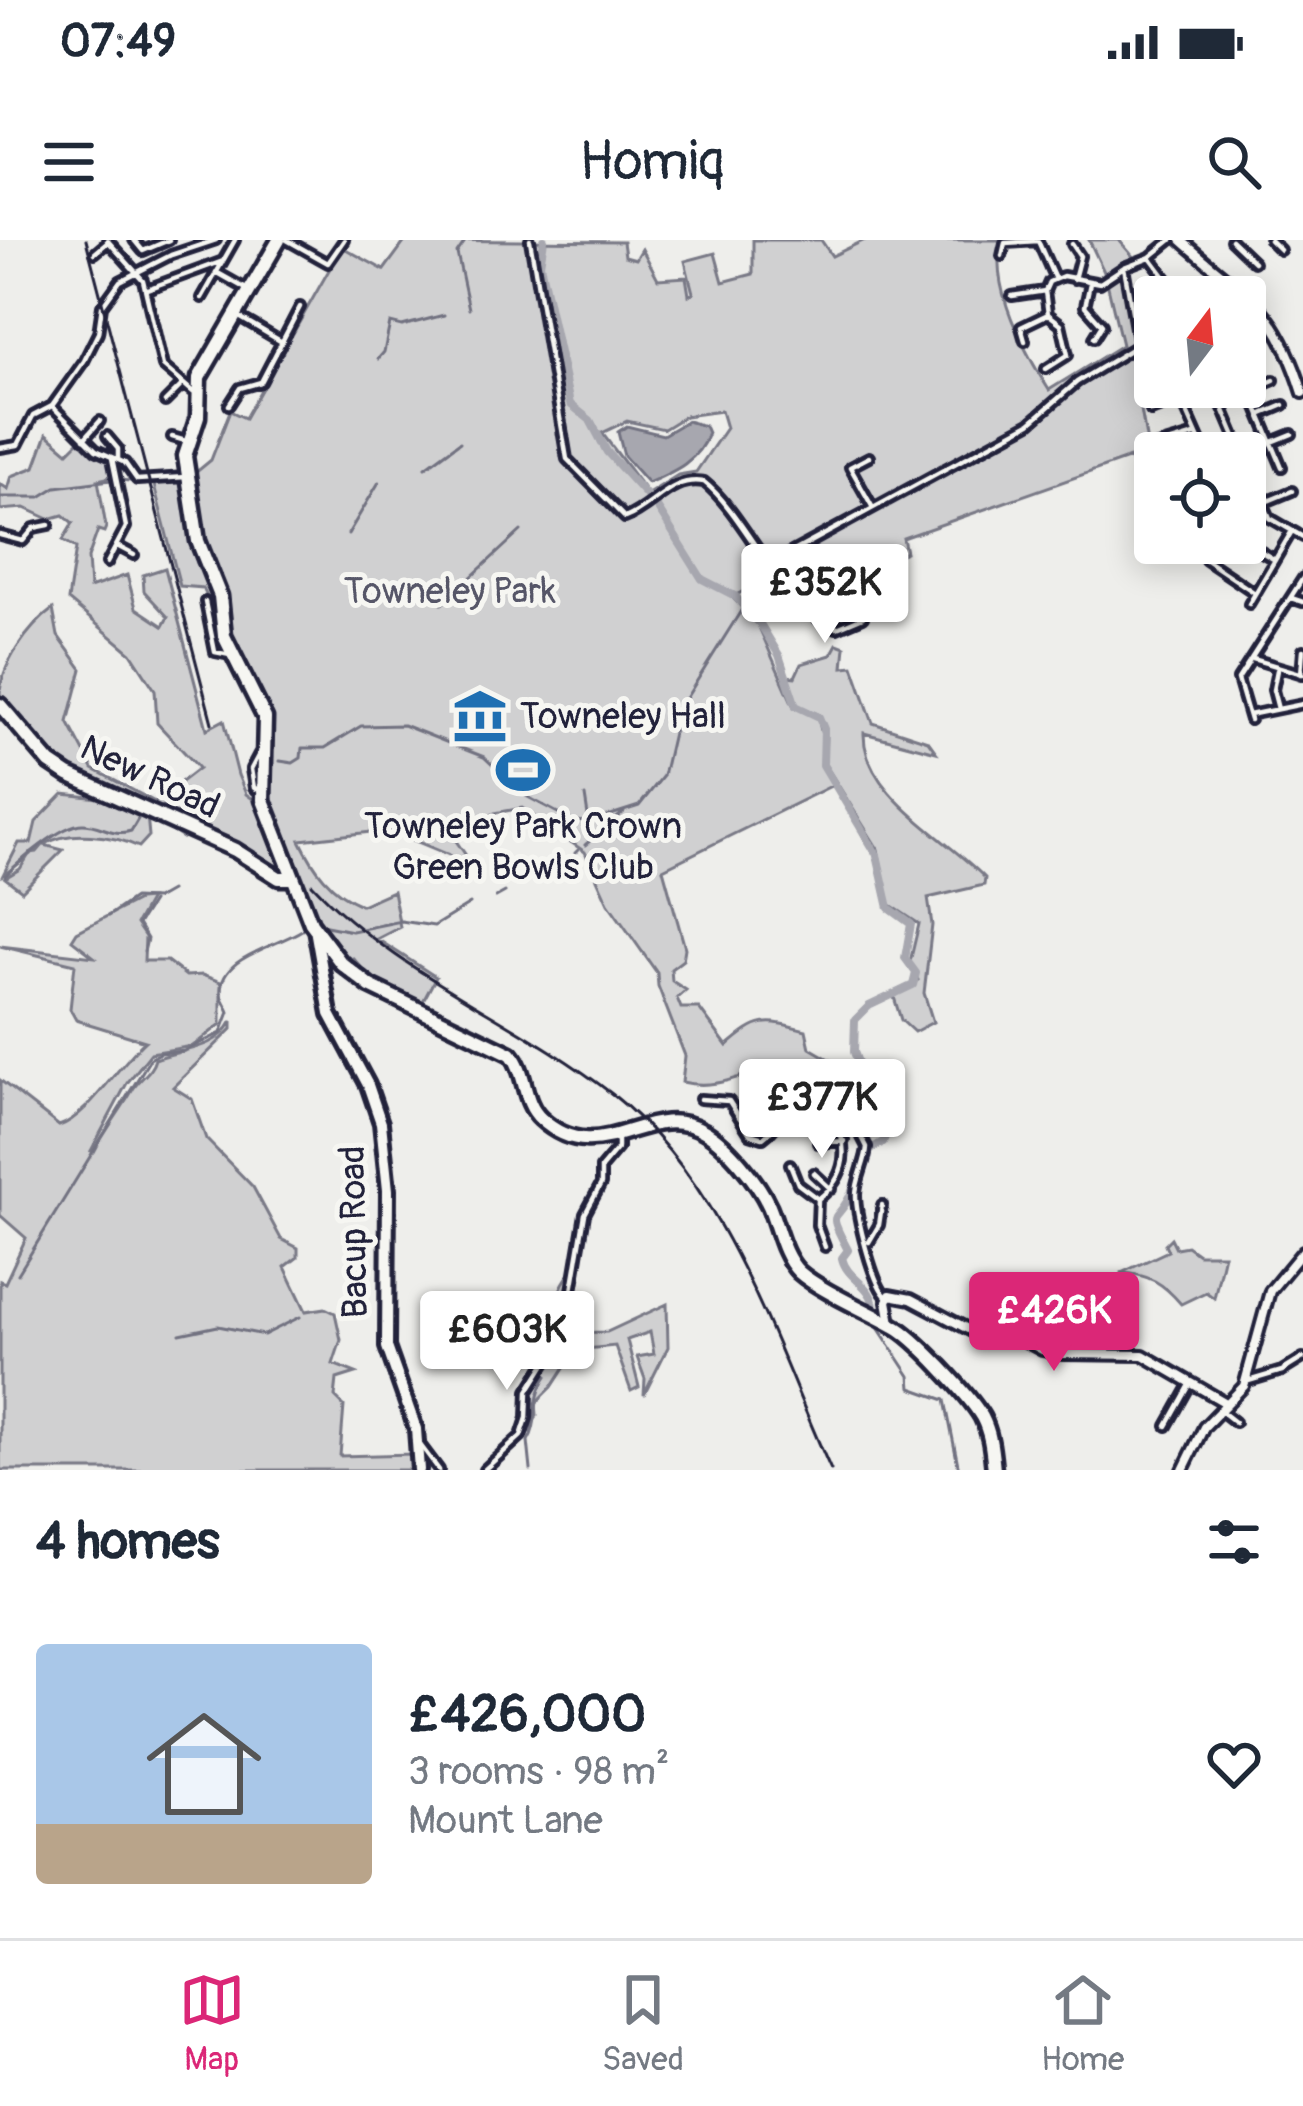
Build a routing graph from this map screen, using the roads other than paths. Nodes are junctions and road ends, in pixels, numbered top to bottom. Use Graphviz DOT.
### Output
graph roads {
  1 [pos="134,240"];
  2 [pos="170,240"];
  3 [pos="216,240"];
  4 [pos="235,240"];
  5 [pos="283,240"];
  6 [pos="344,240"];
  7 [pos="530,240"];
  8 [pos="1171,240"];
  9 [pos="1181,240"];
  10 [pos="1231,240"];
  11 [pos="1270,240"];
  12 [pos="108,241"];
  13 [pos="1072,244"];
  14 [pos="188,249"];
  15 [pos="1280,250"];
  16 [pos="95,253"];
  17 [pos="171,255"];
  18 [pos="1002,256"];
  19 [pos="1150,256"];
  20 [pos="223,262"];
  21 [pos="1254,262"];
  22 [pos="1124,267"];
  23 [pos="194,269"];
  24 [pos="136,271"];
  25 [pos="216,272"];
  26 [pos="1165,276"];
  27 [pos="1225,276"];
  28 [pos="1054,277"];
  29 [pos="1074,278"];
  30 [pos="1090,284"];
  31 [pos="147,290"];
  32 [pos="250,291"];
  33 [pos="1045,291"];
  34 [pos="1012,296"];
  35 [pos="202,298"];
  36 [pos="300,307"];
  37 [pos="236,314"];
  38 [pos="1048,314"];
  39 [pos="1266,314"];
  40 [pos="1134,315"];
  41 [pos="1094,338"];
  42 [pos="1025,341"];
  43 [pos="282,342"];
  44 [pos="1134,348"];
  45 [pos="1046,368"];
  46 [pos="1274,380"];
  47 [pos="1266,383"];
  48 [pos="181,386"];
  49 [pos="193,392"];
  50 [pos="1303,393"];
  51 [pos="165,402"];
  52 [pos="229,405"];
  53 [pos="1284,405"];
  54 [pos="52,406"];
  55 [pos="1158,408"];
  56 [pos="1257,408"];
  57 [pos="1151,411"];
  58 [pos="1260,415"];
  59 [pos="100,421"];
  60 [pos="1292,434"];
  61 [pos="107,436"];
  62 [pos="172,437"];
  63 [pos="84,439"];
  64 [pos="189,442"];
  65 [pos="1272,442"];
  66 [pos="1266,445"];
  67 [pos="0,448"];
  68 [pos="869,457"];
  69 [pos="116,459"];
  70 [pos="1282,467"];
  71 [pos="186,477"];
  72 [pos="1292,491"];
  73 [pos="1266,502"];
  74 [pos="873,508"];
  75 [pos="1266,509"];
  76 [pos="49,525"];
  77 [pos="1292,531"];
  78 [pos="0,535"];
  79 [pos="1303,536"];
  80 [pos="117,546"];
  81 [pos="134,555"];
  82 [pos="1266,555"];
  83 [pos="1275,560"];
  84 [pos="107,562"];
  85 [pos="770,564"];
  86 [pos="1212,564"];
  87 [pos="1303,578"];
  88 [pos="1256,593"];
  89 [pos="1291,598"];
  90 [pos="206,602"];
  91 [pos="1303,602"];
  92 [pos="1249,604"];
  93 [pos="863,617"];
  94 [pos="1303,650"];
  95 [pos="230,655"];
  96 [pos="1253,659"];
  97 [pos="1277,670"];
  98 [pos="1302,674"];
  99 [pos="1303,704"];
  100 [pos="0,705"];
  101 [pos="1278,709"];
  102 [pos="285,878"];
  103 [pos="315,929"];
  104 [pos="789,1084"];
  105 [pos="797,1096"];
  106 [pos="842,1098"];
  107 [pos="700,1099"];
  108 [pos="848,1106"];
  109 [pos="826,1108"];
  110 [pos="804,1113"];
  111 [pos="834,1115"];
  112 [pos="618,1136"];
  113 [pos="863,1138"];
  114 [pos="844,1142"];
  115 [pos="818,1143"];
  116 [pos="790,1164"];
  117 [pos="814,1174"];
  118 [pos="831,1190"];
  119 [pos="818,1199"];
  120 [pos="882,1205"];
  121 [pos="869,1242"];
  122 [pos="825,1247"];
  123 [pos="1303,1251"];
  124 [pos="887,1298"];
  125 [pos="891,1324"];
  126 [pos="1303,1358"];
  127 [pos="1245,1382"];
  128 [pos="1192,1383"];
  129 [pos="1219,1410"];
  130 [pos="1235,1412"];
  131 [pos="1235,1422"];
  132 [pos="1222,1424"];
  133 [pos="1167,1426"];
  134 [pos="418,1442"];
  135 [pos="419,1470"];
  136 [pos="439,1470"];
  137 [pos="484,1470"];
  138 [pos="994,1470"];
  139 [pos="1183,1470"];
  1 -- 2 [label="street"];
  2 -- 17 [label="street"];
  3 -- 14 [label="street"];
  4 -- 20 [label="street"];
  5 -- 6 [label="street"];
  5 -- 32 [label="highway"];
  7 -- 85 [label="street"];
  8 -- 19 [label="street"];
  9 -- 27 [label="street"];
  10 -- 21 [label="street"];
  11 -- 15 [label="street"];
  12 -- 16 [label="street"];
  12 -- 24 [label="street"];
  13 -- 29 [label="street"];
  14 -- 17 [label="street"];
  14 -- 23 [label="street"];
  17 -- 24 [label="street"];
  18 -- 28 [label="street"];
  19 -- 22 [label="street"];
  19 -- 26 [label="street"];
  20 -- 23 [label="street"];
  20 -- 25 [label="street"];
  22 -- 30 [label="street"];
  22 -- 40 [label="street"];
  23 -- 31 [label="street"];
  24 -- 31 [label="street"];
  24 -- 54 [label="street"];
  25 -- 32 [label="street"];
  25 -- 35 [label="street"];
  28 -- 29 [label="street"];
  28 -- 33 [label="street"];
  29 -- 30 [label="street"];
  30 -- 41 [label="street"];
  31 -- 48 [label="street"];
  32 -- 37 [label="highway"];
  33 -- 34 [label="street"];
  33 -- 38 [label="street"];
  36 -- 43 [label="street"];
  37 -- 43 [label="street"];
  37 -- 64 [label="highway"];
  38 -- 42 [label="street"];
  38 -- 45 [label="street"];
  39 -- 50 [label="street"];
  43 -- 52 [label="street"];
  44 -- 74 [label="street"];
  46 -- 47 [label="street"];
  48 -- 49 [label="street"];
  48 -- 51 [label="street"];
  53 -- 58 [label="street"];
  54 -- 63 [label="street"];
  54 -- 67 [label="street"];
  55 -- 57 [label="street"];
  56 -- 58 [label="street"];
  58 -- 65 [label="street"];
  59 -- 63 [label="street"];
  60 -- 65 [label="street"];
  61 -- 69 [label="street"];
  62 -- 64 [label="street"];
  63 -- 69 [label="street"];
  64 -- 71 [label="highway"];
  65 -- 66 [label="street"];
  65 -- 70 [label="street"];
  68 -- 74 [label="street"];
  69 -- 71 [label="street"];
  69 -- 80 [label="street"];
  71 -- 95 [label="highway"];
  72 -- 73 [label="street"];
  74 -- 85 [label="street"];
  75 -- 77 [label="street"];
  76 -- 78 [label="street"];
  77 -- 79 [label="street"];
  77 -- 83 [label="street"];
  80 -- 81 [label="street"];
  80 -- 84 [label="street"];
  82 -- 83 [label="street"];
  83 -- 88 [label="street"];
  85 -- 93 [label="street"];
  86 -- 88 [label="street"];
  87 -- 89 [label="street"];
  88 -- 92 [label="street"];
  89 -- 91 [label="street"];
  89 -- 96 [label="street"];
  90 -- 95 [label="street"];
  94 -- 98 [label="street"];
  95 -- 102 [label="highway"];
  96 -- 97 [label="street"];
  96 -- 101 [label="street"];
  97 -- 98 [label="street"];
  97 -- 101 [label="street"];
  99 -- 101 [label="street"];
  100 -- 102 [label="highway, New Road"];
  102 -- 103 [label="highway"];
  103 -- 112 [label="highway"];
  103 -- 134 [label="main road, Bacup Road"];
  104 -- 105 [label="street"];
  105 -- 107 [label="street"];
  105 -- 109 [label="street"];
  106 -- 108 [label="street"];
  108 -- 111 [label="street"];
  108 -- 113 [label="street"];
  109 -- 110 [label="street"];
  109 -- 111 [label="street"];
  111 -- 114 [label="street"];
  112 -- 125 [label="highway"];
  112 -- 137 [label="street"];
  113 -- 114 [label="street"];
  113 -- 121 [label="street"];
  114 -- 115 [label="street"];
  114 -- 118 [label="street"];
  116 -- 119 [label="street"];
  117 -- 118 [label="street"];
  118 -- 119 [label="street"];
  119 -- 122 [label="street"];
  120 -- 121 [label="street"];
  121 -- 124 [label="street"];
  123 -- 127 [label="street"];
  124 -- 125 [label="street"];
  124 -- 128 [label="street"];
  125 -- 138 [label="highway"];
  126 -- 127 [label="street"];
  127 -- 129 [label="street"];
  128 -- 129 [label="street"];
  128 -- 133 [label="street"];
  129 -- 130 [label="street"];
  129 -- 131 [label="street"];
  129 -- 132 [label="street"];
  129 -- 139 [label="street"];
  134 -- 135 [label="main road, Bacup Road"];
  134 -- 136 [label="street"];
}
